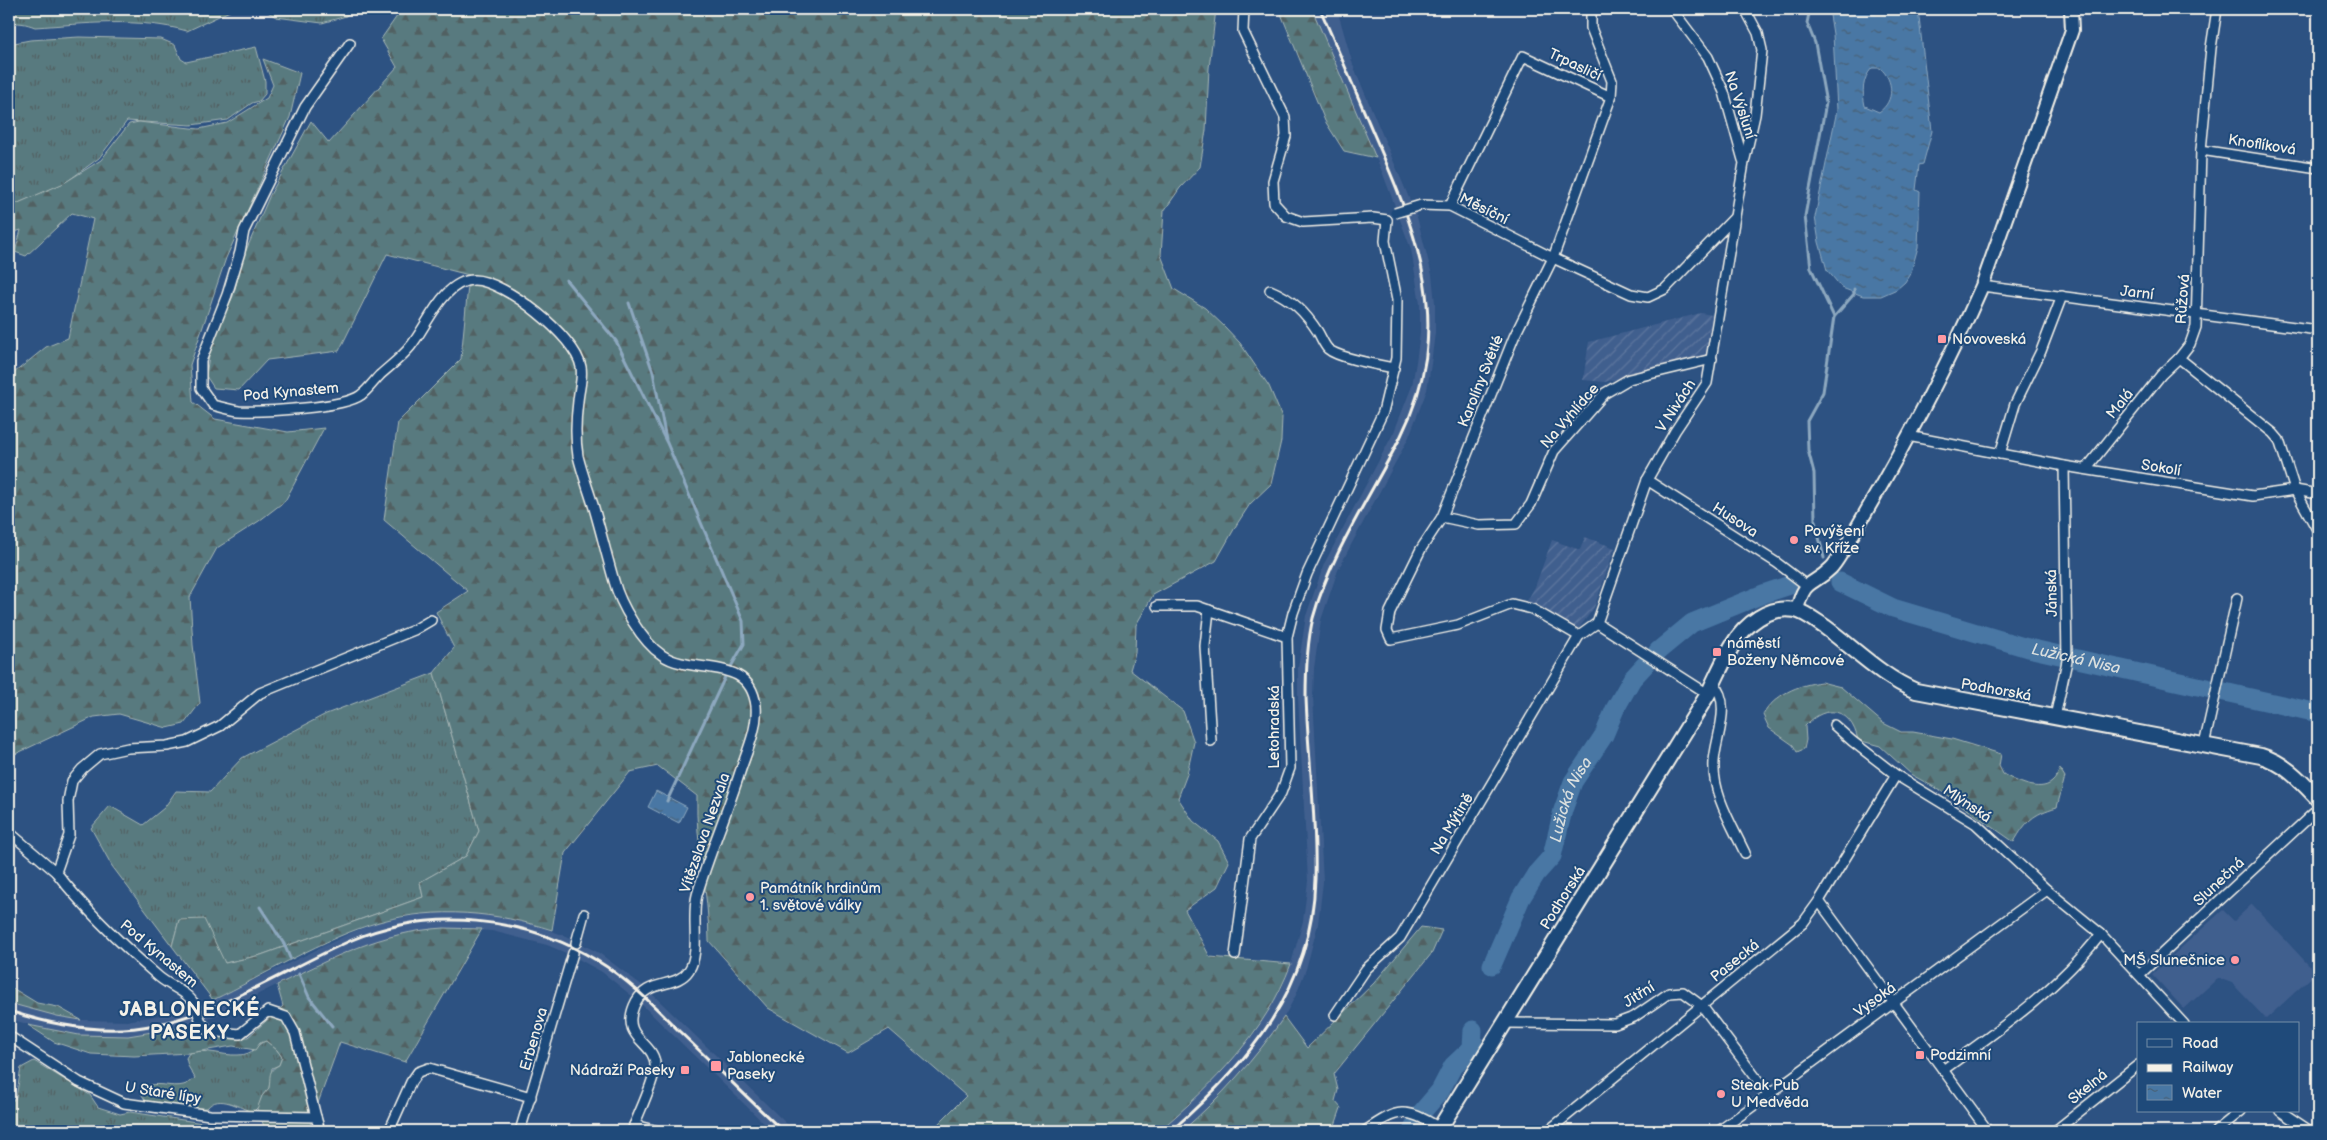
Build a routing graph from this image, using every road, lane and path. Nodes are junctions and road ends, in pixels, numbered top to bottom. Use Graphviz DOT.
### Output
graph roads {
  1 [pos="1244,9"];
  2 [pos="1591,9"];
  3 [pos="1672,9"];
  4 [pos="1745,9"];
  5 [pos="2071,9"];
  6 [pos="2218,9"];
  7 [pos="350,43"];
  8 [pos="1611,98"];
  9 [pos="2201,150"];
  10 [pos="1744,163"];
  11 [pos="2318,168"];
  12 [pos="1450,206"];
  13 [pos="1735,218"];
  14 [pos="1387,220"];
  15 [pos="1553,258"];
  16 [pos="1982,286"];
  17 [pos="1270,290"];
  18 [pos="2062,296"];
  19 [pos="2198,314"];
  20 [pos="2318,330"];
  21 [pos="2179,358"];
  22 [pos="1712,359"];
  23 [pos="1394,368"];
  24 [pos="1908,436"];
  25 [pos="2000,454"];
  26 [pos="2064,466"];
  27 [pos="2086,470"];
  28 [pos="1647,480"];
  29 [pos="2295,490"];
  30 [pos="2318,494"];
  31 [pos="1442,517"];
  32 [pos="2318,531"];
  33 [pos="1806,585"];
  34 [pos="2237,598"];
  35 [pos="1157,606"];
  36 [pos="1209,610"];
  37 [pos="1797,610"];
  38 [pos="431,620"];
  39 [pos="1598,622"];
  40 [pos="642,636"];
  41 [pos="1579,636"];
  42 [pos="1287,637"];
  43 [pos="1710,689"];
  44 [pos="2055,717"];
  45 [pos="1834,725"];
  46 [pos="1212,741"];
  47 [pos="2204,745"];
  48 [pos="1896,775"];
  49 [pos="2318,799"];
  50 [pos="2318,809"];
  51 [pos="9,832"];
  52 [pos="1745,853"];
  53 [pos="56,872"];
  54 [pos="2047,890"];
  55 [pos="1819,901"];
  56 [pos="584,914"];
  57 [pos="2100,934"];
  58 [pos="576,943"];
  59 [pos="573,953"];
  60 [pos="1235,955"];
  61 [pos="2139,975"];
  62 [pos="1894,1003"];
  63 [pos="1702,1006"];
  64 [pos="1335,1015"];
  65 [pos="2182,1022"];
  66 [pos="1505,1023"];
  67 [pos="9,1036"];
  68 [pos="2137,1066"];
  69 [pos="1943,1070"];
  70 [pos="1769,1095"];
  71 [pos="531,1096"];
  72 [pos="2240,1112"];
  73 [pos="2282,1112"];
  74 [pos="316,1118"];
  75 [pos="1436,1127"];
  76 [pos="633,1128"];
  77 [pos="320,1131"];
  78 [pos="390,1131"];
  79 [pos="520,1131"];
  80 [pos="658,1131"];
  81 [pos="1365,1131"];
  82 [pos="1548,1131"];
  83 [pos="1720,1131"];
  84 [pos="1988,1131"];
  85 [pos="2056,1131"];
  86 [pos="2216,1131"];
  87 [pos="2310,1131"];
  1 -- 14 [label="street"];
  2 -- 8 [label="street"];
  3 -- 10 [label="street, Na Výsluní"];
  4 -- 10 [label="street, V Nivách"];
  5 -- 16 [label="street"];
  6 -- 9 [label="street, Růžová"];
  7 -- 40 [label="street, Pod Kynastem"];
  8 -- 12 [label="street, Trpasličí"];
  8 -- 15 [label="street, Trpasličí"];
  9 -- 11 [label="street, Knoflíková"];
  9 -- 19 [label="street, Růžová"];
  10 -- 13 [label="street, V Nivách"];
  12 -- 14 [label="street, Měsíční, bridge"];
  12 -- 15 [label="street, Měsíční"];
  13 -- 15 [label="street, Měsíční"];
  13 -- 22 [label="street, V Nivách"];
  14 -- 23 [label="street, Letohradská"];
  15 -- 31 [label="street, Karolíny Světlé"];
  16 -- 18 [label="street, Jarní"];
  16 -- 24 [label="street"];
  17 -- 23 [label="street"];
  18 -- 19 [label="street, Jarní"];
  18 -- 25 [label="street"];
  19 -- 20 [label="street, Jarní"];
  19 -- 21 [label="street, Růžová"];
  21 -- 27 [label="street, Malá"];
  21 -- 29 [label="street"];
  22 -- 28 [label="street, V Nivách"];
  22 -- 31 [label="street, Na Vyhlídce"];
  23 -- 42 [label="street, Letohradská"];
  24 -- 25 [label="street, Sokolí"];
  24 -- 33 [label="street"];
  25 -- 26 [label="street, Sokolí"];
  26 -- 27 [label="street, Sokolí"];
  26 -- 44 [label="street, Jánská"];
  27 -- 29 [label="street, Sokolí"];
  28 -- 33 [label="street, Husova"];
  28 -- 39 [label="street, V Nivách"];
  29 -- 30 [label="street, Sokolí"];
  29 -- 32 [label="street"];
  31 -- 41 [label="street"];
  33 -- 37 [label="street"];
  34 -- 47 [label="street"];
  35 -- 36 [label="street"];
  36 -- 42 [label="street"];
  36 -- 46 [label="street"];
  37 -- 43 [label="main road, Podhorská"];
  37 -- 44 [label="main road, Podhorská"];
  38 -- 53 [label="street"];
  39 -- 41 [label="street, Na Mýtině"];
  39 -- 43 [label="street"];
  40 -- 76 [label="street, Vítězslava Nezvala"];
  41 -- 64 [label="street, Na Mýtině"];
  42 -- 60 [label="street, Letohradská"];
  43 -- 52 [label="street"];
  43 -- 66 [label="main road, Podhorská"];
  44 -- 47 [label="main road, Podhorská"];
  45 -- 48 [label="street, Mlýnská"];
  47 -- 49 [label="main road, Podhorská"];
  48 -- 54 [label="street, Mlýnská"];
  48 -- 55 [label="street, Pasecká"];
  50 -- 61 [label="street, Slunečná"];
  51 -- 53 [label="street, Pod Kynastem"];
  53 -- 74 [label="street, Pod Kynastem, bridge"];
  54 -- 57 [label="street, Mlýnská"];
  54 -- 62 [label="street, Vysoká"];
  55 -- 62 [label="street"];
  55 -- 63 [label="street, Pasecká"];
  56 -- 58 [label="street"];
  57 -- 61 [label="street, Mlýnská"];
  57 -- 69 [label="street"];
  59 -- 71 [label="street, Erbenova"];
  61 -- 65 [label="street, Mlýnská"];
  62 -- 69 [label="street"];
  62 -- 70 [label="street, Vysoká"];
  63 -- 66 [label="street, Jitřní"];
  63 -- 70 [label="street, Jitřní"];
  63 -- 82 [label="street, Pasecká"];
  66 -- 75 [label="main road, Podhorská"];
  67 -- 74 [label="street, U Staré lípy"];
  68 -- 85 [label="street, Skelná"];
  69 -- 84 [label="street"];
  70 -- 83 [label="street, Vysoká"];
  71 -- 78 [label="street"];
  71 -- 79 [label="street, Erbenova"];
  72 -- 86 [label="street"];
  73 -- 87 [label="street"];
  74 -- 77 [label="street"];
  75 -- 81 [label="street, Podhorská"];
  76 -- 80 [label="street"];
}
